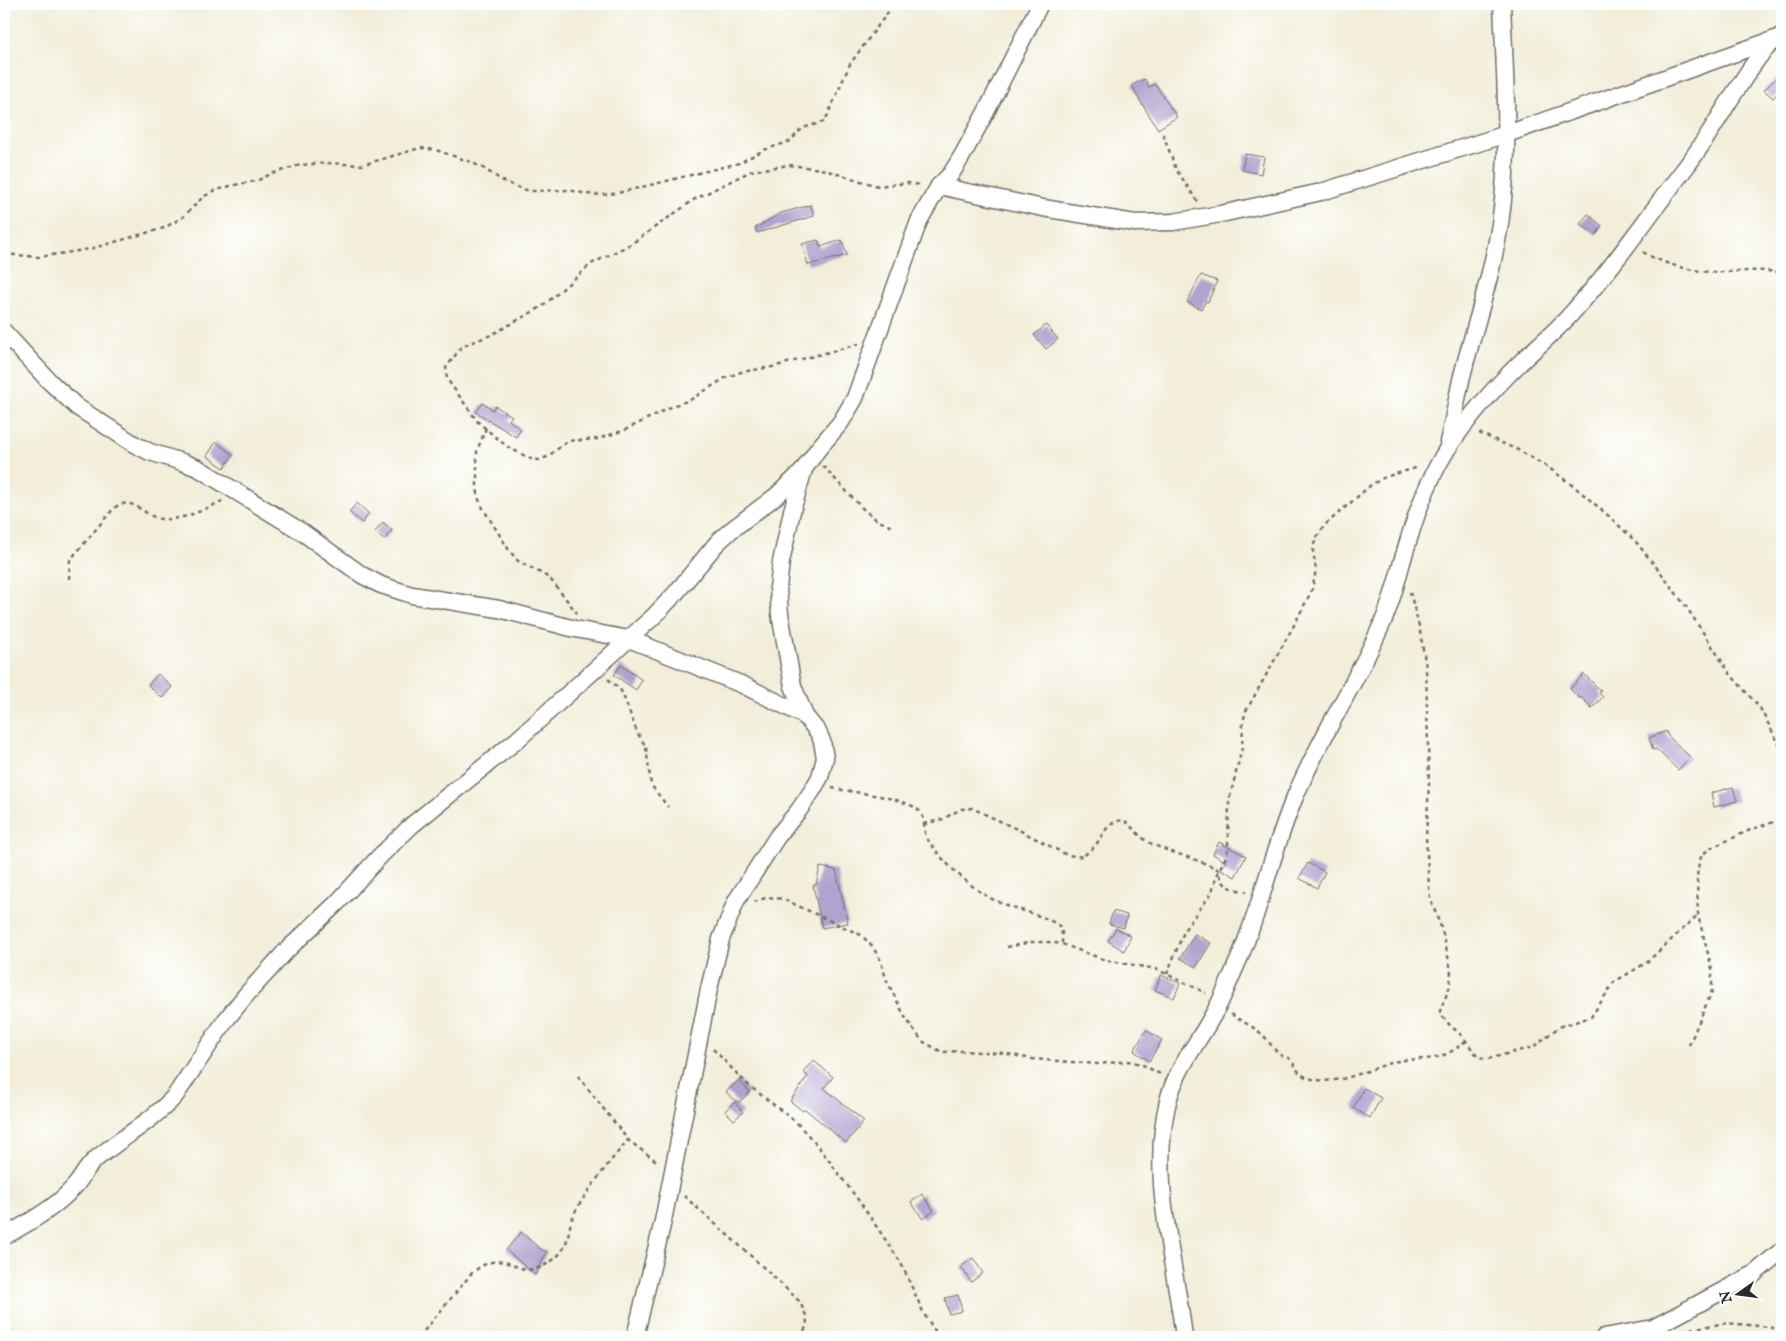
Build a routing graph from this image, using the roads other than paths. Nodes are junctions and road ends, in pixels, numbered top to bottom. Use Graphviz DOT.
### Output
graph roads {
  1 [pos="1040,4"];
  2 [pos="1502,4"];
  3 [pos="1779,37"];
  4 [pos="1507,134"];
  5 [pos="939,186"];
  6 [pos="4,332"];
  7 [pos="1443,456"];
  8 [pos="808,464"];
  9 [pos="629,639"];
  10 [pos="805,716"];
  11 [pos="4,1237"];
  12 [pos="1782,1250"];
  13 [pos="635,1337"];
  14 [pos="1184,1337"];
  15 [pos="1604,1337"];
  1 -- 5 [label="street"];
  2 -- 4 [label="street"];
  3 -- 4 [label="street"];
  3 -- 7 [label="street"];
  4 -- 5 [label="street"];
  4 -- 7 [label="street"];
  5 -- 8 [label="street"];
  6 -- 9 [label="street"];
  7 -- 14 [label="street"];
  8 -- 9 [label="street"];
  8 -- 10 [label="street"];
  9 -- 10 [label="street"];
  9 -- 11 [label="street"];
  10 -- 13 [label="street"];
  12 -- 15 [label="street"];
}
